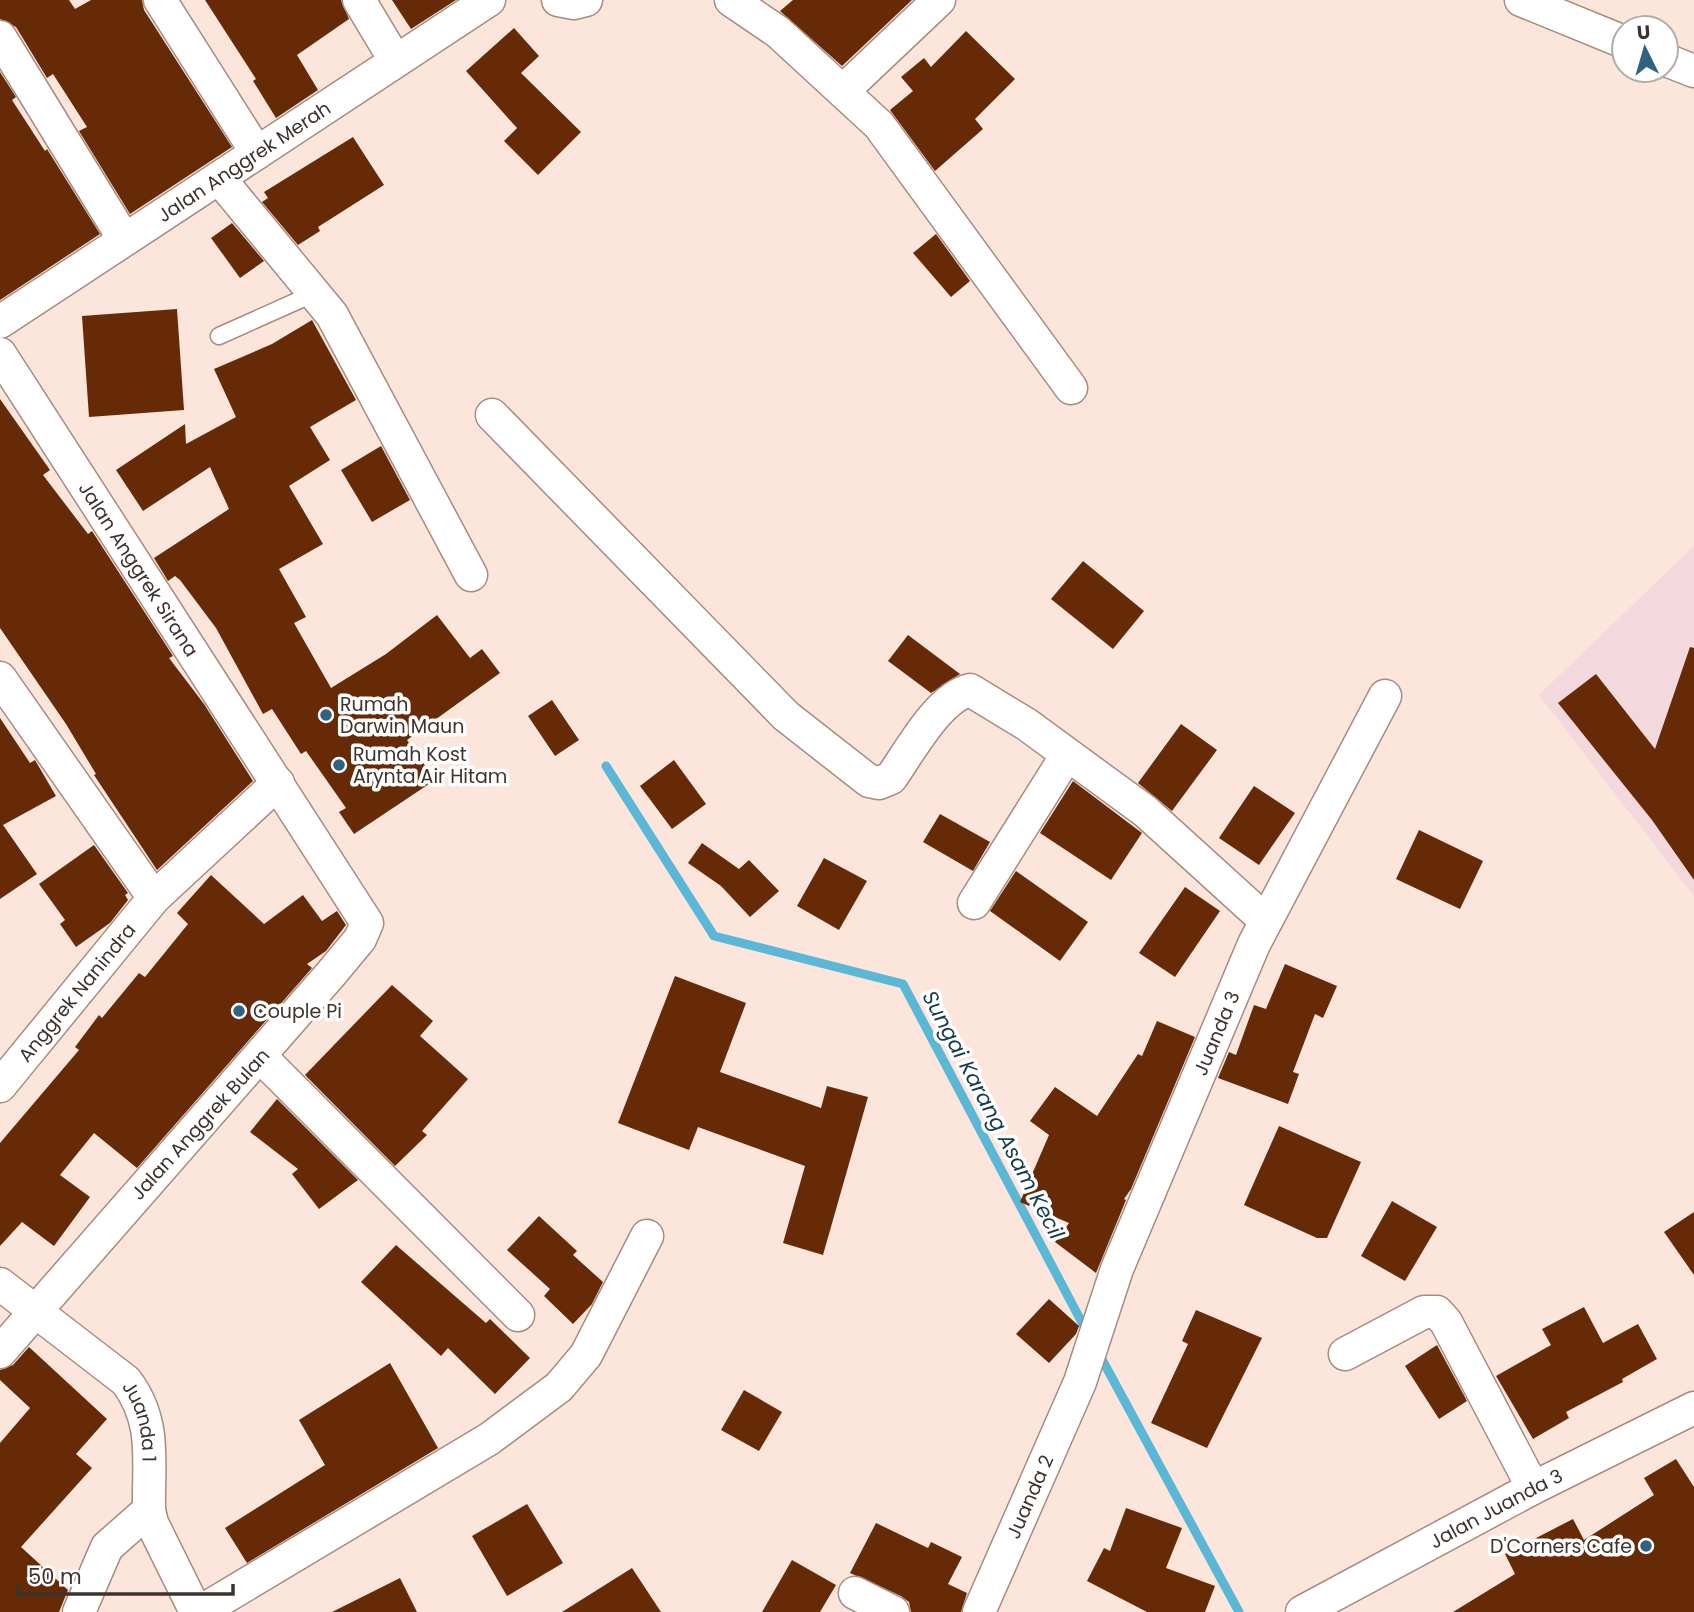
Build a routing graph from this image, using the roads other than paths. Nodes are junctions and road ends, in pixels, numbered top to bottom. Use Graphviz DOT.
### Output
graph roads {
  1 [pos="160,0"];
  2 [pos="359,0"];
  3 [pos="489,0"];
  4 [pos="559,0"];
  5 [pos="586,0"];
  6 [pos="731,0"];
  7 [pos="939,0"];
  8 [pos="1521,0"];
  9 [pos="1610,36"];
  10 [pos="0,37"];
  11 [pos="395,61"];
  12 [pos="844,90"];
  13 [pos="257,153"];
  14 [pos="219,178"];
  15 [pos="124,239"];
  16 [pos="315,293"];
  17 [pos="0,322"];
  18 [pos="219,336"];
  19 [pos="0,354"];
  20 [pos="1071,388"];
  21 [pos="492,415"];
  22 [pos="471,575"];
  23 [pos="0,678"];
  24 [pos="1385,696"];
  25 [pos="1067,755"];
  26 [pos="278,783"];
  27 [pos="154,898"];
  28 [pos="974,903"];
  29 [pos="1266,921"];
  30 [pos="260,1056"];
  31 [pos="0,1086"];
  32 [pos="647,1236"];
  33 [pos="0,1284"];
  34 [pos="34,1311"];
  35 [pos="518,1315"];
  36 [pos="0,1352"];
  37 [pos="1345,1354"];
  38 [pos="1080,1382"];
  39 [pos="1694,1408"];
  40 [pos="1532,1488"];
  41 [pos="149,1510"];
  42 [pos="855,1593"];
  43 [pos="79,1612"];
  44 [pos="198,1612"];
  45 [pos="893,1612"];
  46 [pos="979,1612"];
  47 [pos="1302,1612"];
  1 -- 13 [label="street"];
  2 -- 11 [label="street"];
  3 -- 11 [label="street, Jalan Anggrek Merah"];
  4 -- 5 [label="street"];
  6 -- 12 [label="street"];
  7 -- 12 [label="street"];
  8 -- 9 [label="street"];
  10 -- 15 [label="street"];
  11 -- 13 [label="street, Jalan Anggrek Merah"];
  12 -- 20 [label="street"];
  13 -- 14 [label="street, Jalan Anggrek Merah"];
  14 -- 15 [label="street, Jalan Anggrek Merah"];
  14 -- 16 [label="street"];
  15 -- 17 [label="street, Jalan Anggrek Merah"];
  16 -- 18 [label="lane"];
  16 -- 22 [label="street"];
  19 -- 26 [label="street, Jalan Anggrek Sirana"];
  21 -- 25 [label="street"];
  23 -- 27 [label="street"];
  24 -- 29 [label="street, Juanda 3"];
  25 -- 28 [label="street"];
  25 -- 29 [label="street"];
  26 -- 27 [label="street, Anggrek Nanindra"];
  26 -- 30 [label="street, Jalan Anggrek Bulan"];
  27 -- 31 [label="street, Anggrek Nanindra"];
  29 -- 38 [label="street, Juanda 3"];
  30 -- 34 [label="street, Jalan Anggrek Bulan"];
  30 -- 35 [label="street"];
  32 -- 44 [label="street"];
  33 -- 34 [label="street, Juanda 1"];
  34 -- 36 [label="street, Jalan Anggrek Bulan"];
  34 -- 41 [label="street, Juanda 1"];
  37 -- 40 [label="street"];
  38 -- 46 [label="street, Juanda 2"];
  39 -- 40 [label="street, Jalan Juanda 3"];
  40 -- 47 [label="street, Jalan Juanda 3"];
  41 -- 43 [label="street"];
  41 -- 44 [label="street, Juanda 1"];
  42 -- 45 [label="street"];
}
